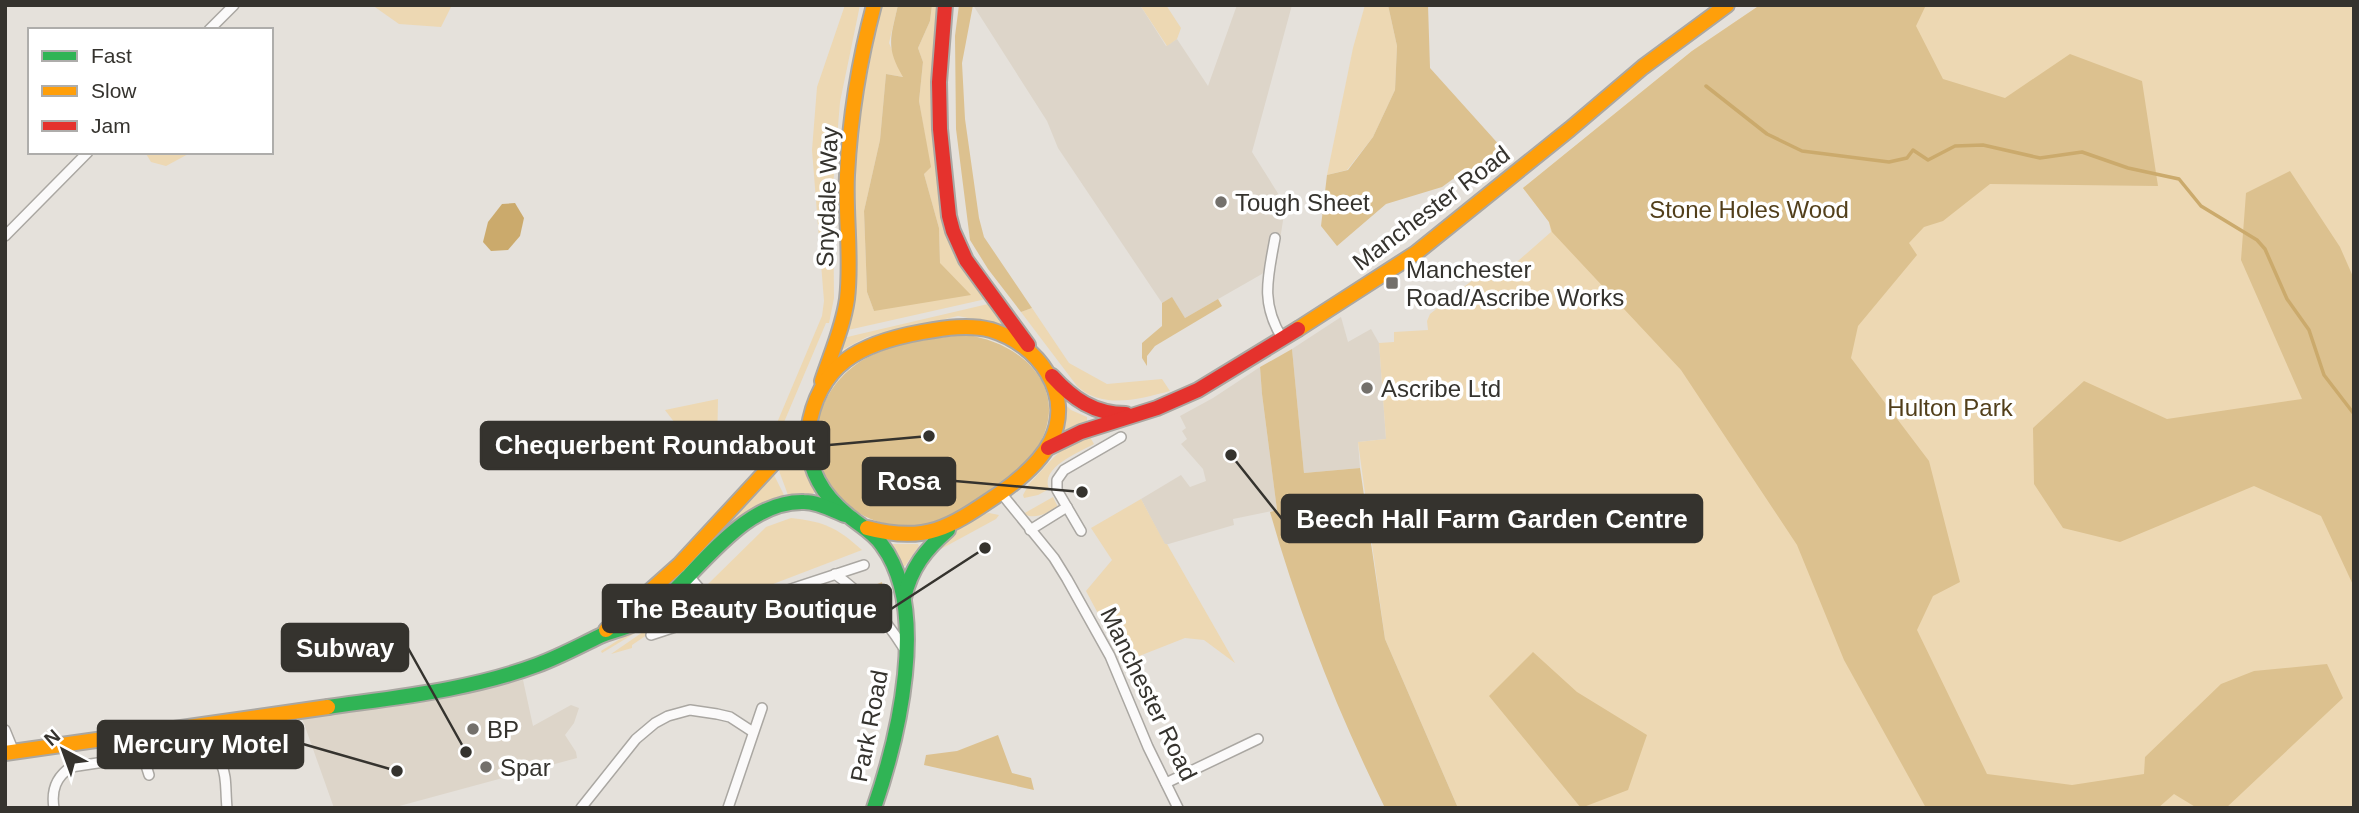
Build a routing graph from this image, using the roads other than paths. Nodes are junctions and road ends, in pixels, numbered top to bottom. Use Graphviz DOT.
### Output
graph roads {
  1 [pos="234,5"];
  2 [pos="874,5"];
  3 [pos="944,5"];
  4 [pos="1727,5"];
  5 [pos="211,28"];
  6 [pos="86,154"];
  7 [pos="5,236"];
  8 [pos="1275,238"];
  9 [pos="1282,338"];
  10 [pos="1036,356"];
  11 [pos="1049,373"];
  12 [pos="820,387"];
  13 [pos="1142,412"];
  14 [pos="807,427"];
  15 [pos="1121,437"];
  16 [pos="1048,448"];
  17 [pos="1000,493"];
  18 [pos="1067,507"];
  19 [pos="850,517"];
  20 [pos="965,517"];
  21 [pos="867,528"];
  22 [pos="1030,530"];
  23 [pos="1081,531"];
  24 [pos="678,565"];
  25 [pos="864,565"];
  26 [pos="835,574"];
  27 [pos="690,577"];
  28 [pos="904,598"];
  29 [pos="713,615"];
  30 [pos="601,635"];
  31 [pos="651,635"];
  32 [pos="906,652"];
  33 [pos="762,708"];
  34 [pos="5,730"];
  35 [pos="753,732"];
  36 [pos="1258,739"];
  37 [pos="9,752"];
  38 [pos="143,756"];
  39 [pos="149,775"];
  40 [pos="1166,783"];
  41 [pos="54,808"];
  42 [pos="227,808"];
  43 [pos="581,808"];
  44 [pos="727,808"];
  45 [pos="874,808"];
  46 [pos="1178,808"];
  1 -- 5 [label="street"];
  2 -- 12 [label="main road, Snydale Way"];
  3 -- 10 [label="main road"];
  4 -- 9 [label="main road, Manchester Road"];
  6 -- 7 [label="street"];
  8 -- 9 [label="street"];
  9 -- 13 [label="main road, Manchester Road"];
  10 -- 11 [label="main road"];
  10 -- 12 [label="main road"];
  11 -- 13 [label="main road, Manchester Road"];
  11 -- 16 [label="main road"];
  12 -- 14 [label="main road"];
  13 -- 16 [label="main road, Manchester Road"];
  14 -- 19 [label="main road"];
  14 -- 24 [label="main road"];
  15 -- 18 [label="street"];
  16 -- 17 [label="main road"];
  17 -- 20 [label="main road"];
  17 -- 22 [label="street, Manchester Road"];
  18 -- 22 [label="street"];
  18 -- 23 [label="street"];
  19 -- 21 [label="main road"];
  19 -- 27 [label="main road"];
  20 -- 21 [label="main road"];
  20 -- 28 [label="main road, Park Road"];
  21 -- 28 [label="main road, Park Road"];
  22 -- 40 [label="street, Manchester Road"];
  24 -- 27 [label="street"];
  24 -- 30 [label="main road"];
  25 -- 26 [label="street"];
  26 -- 29 [label="street"];
  26 -- 32 [label="street, Park Road"];
  27 -- 29 [label="street"];
  27 -- 30 [label="main road"];
  28 -- 32 [label="main road, Park Road"];
  29 -- 31 [label="street"];
  30 -- 37 [label="main road"];
  32 -- 45 [label="main road, Park Road"];
  33 -- 35 [label="street"];
  34 -- 37 [label="street"];
  35 -- 43 [label="street"];
  35 -- 44 [label="street"];
  36 -- 40 [label="street"];
  38 -- 39 [label="street"];
  38 -- 41 [label="street"];
  38 -- 42 [label="street"];
  40 -- 46 [label="street, Manchester Road"];
}
